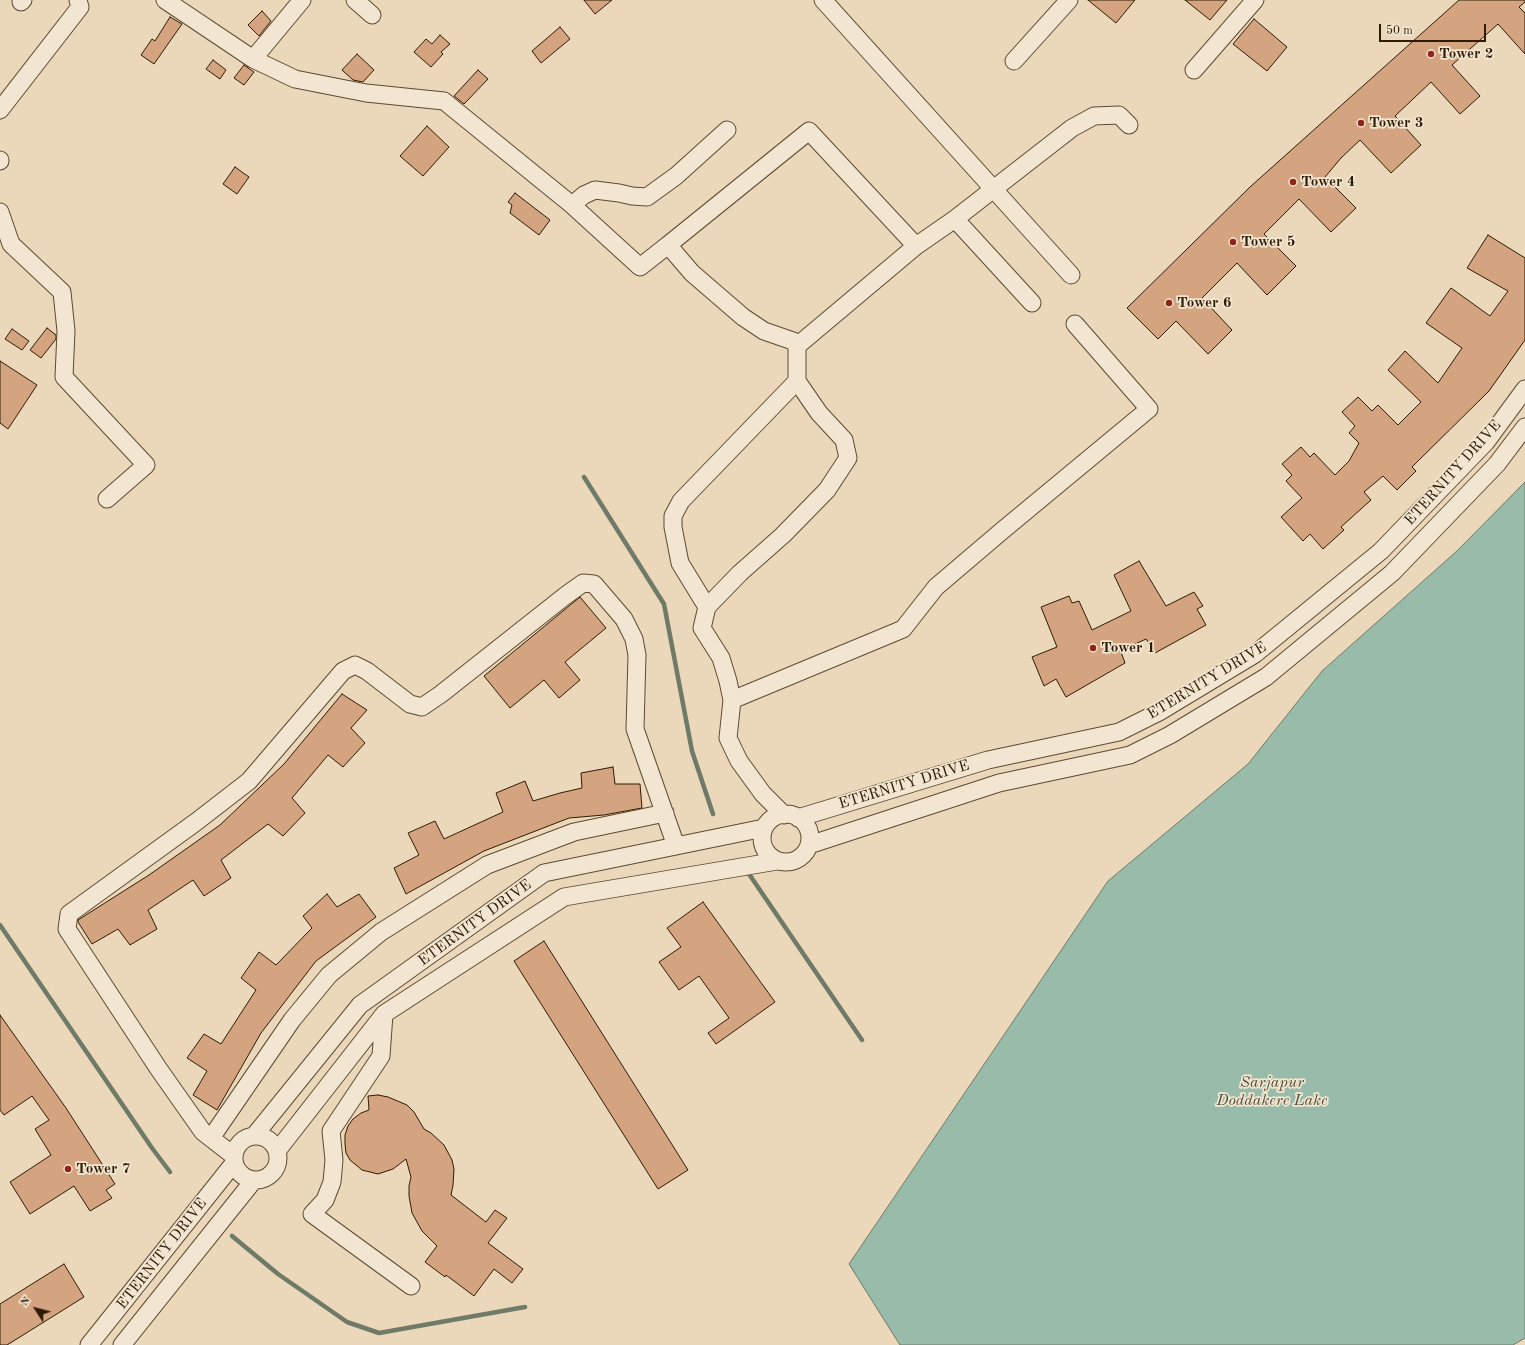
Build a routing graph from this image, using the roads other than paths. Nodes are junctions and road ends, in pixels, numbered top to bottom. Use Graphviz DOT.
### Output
graph roads {
  1 [pos="78,0"];
  2 [pos="165,0"];
  3 [pos="302,0"];
  4 [pos="355,0"];
  5 [pos="823,0"];
  6 [pos="1069,0"];
  7 [pos="1255,0"];
  8 [pos="372,15"];
  9 [pos="253,59"];
  10 [pos="1014,61"];
  11 [pos="1194,70"];
  12 [pos="0,109"];
  13 [pos="1129,125"];
  14 [pos="727,130"];
  15 [pos="994,188"];
  16 [pos="572,205"];
  17 [pos="0,212"];
  18 [pos="955,219"];
  19 [pos="668,244"];
  20 [pos="916,246"];
  21 [pos="1071,275"];
  22 [pos="1032,303"];
  23 [pos="1075,324"];
  24 [pos="797,346"];
  25 [pos="797,381"];
  26 [pos="1525,389"];
  27 [pos="1525,427"];
  28 [pos="107,499"];
  29 [pos="707,607"];
  30 [pos="732,700"];
  31 [pos="665,813"];
  32 [pos="791,816"];
  33 [pos="764,828"];
  34 [pos="809,845"];
  35 [pos="676,846"];
  36 [pos="777,861"];
  37 [pos="488,913"];
  38 [pos="499,939"];
  39 [pos="384,1014"];
  40 [pos="254,1136"];
  41 [pos="211,1138"];
  42 [pos="277,1151"];
  43 [pos="234,1159"];
  44 [pos="254,1180"];
  45 [pos="411,1286"];
  46 [pos="89,1345"];
  47 [pos="122,1345"];
  1 -- 12 [label="street"];
  2 -- 9 [label="street"];
  3 -- 9 [label="street"];
  4 -- 8 [label="street"];
  5 -- 15 [label="street"];
  6 -- 10 [label="street"];
  7 -- 11 [label="street"];
  9 -- 16 [label="street"];
  13 -- 15 [label="street"];
  14 -- 16 [label="street"];
  15 -- 18 [label="street"];
  15 -- 21 [label="street"];
  16 -- 19 [label="street"];
  17 -- 28 [label="street"];
  18 -- 20 [label="street"];
  18 -- 22 [label="street"];
  19 -- 20 [label="street"];
  19 -- 24 [label="street"];
  20 -- 24 [label="street"];
  23 -- 30 [label="street"];
  24 -- 25 [label="street"];
  25 -- 29 [label="street"];
  25 -- 29 [label="street"];
  26 -- 32 [label="street, ETERNITY DRIVE"];
  27 -- 34 [label="street, ETERNITY DRIVE"];
  29 -- 30 [label="street"];
  30 -- 32 [label="street"];
  31 -- 35 [label="street"];
  31 -- 41 [label="street"];
  31 -- 41 [label="street"];
  32 -- 33 [label="street, ETERNITY DRIVE"];
  32 -- 34 [label="street"];
  33 -- 35 [label="street, ETERNITY DRIVE"];
  33 -- 36 [label="street"];
  34 -- 36 [label="street, ETERNITY DRIVE"];
  35 -- 37 [label="street, ETERNITY DRIVE"];
  36 -- 38 [label="street, ETERNITY DRIVE"];
  37 -- 38 [label="street"];
  37 -- 40 [label="street, ETERNITY DRIVE"];
  38 -- 39 [label="street, ETERNITY DRIVE"];
  39 -- 42 [label="street, ETERNITY DRIVE"];
  39 -- 45 [label="street"];
  40 -- 42 [label="street"];
  40 -- 43 [label="street, ETERNITY DRIVE"];
  41 -- 43 [label="street"];
  42 -- 44 [label="street"];
  43 -- 44 [label="street"];
  43 -- 46 [label="street, ETERNITY DRIVE"];
  44 -- 47 [label="street, ETERNITY DRIVE"];
}
